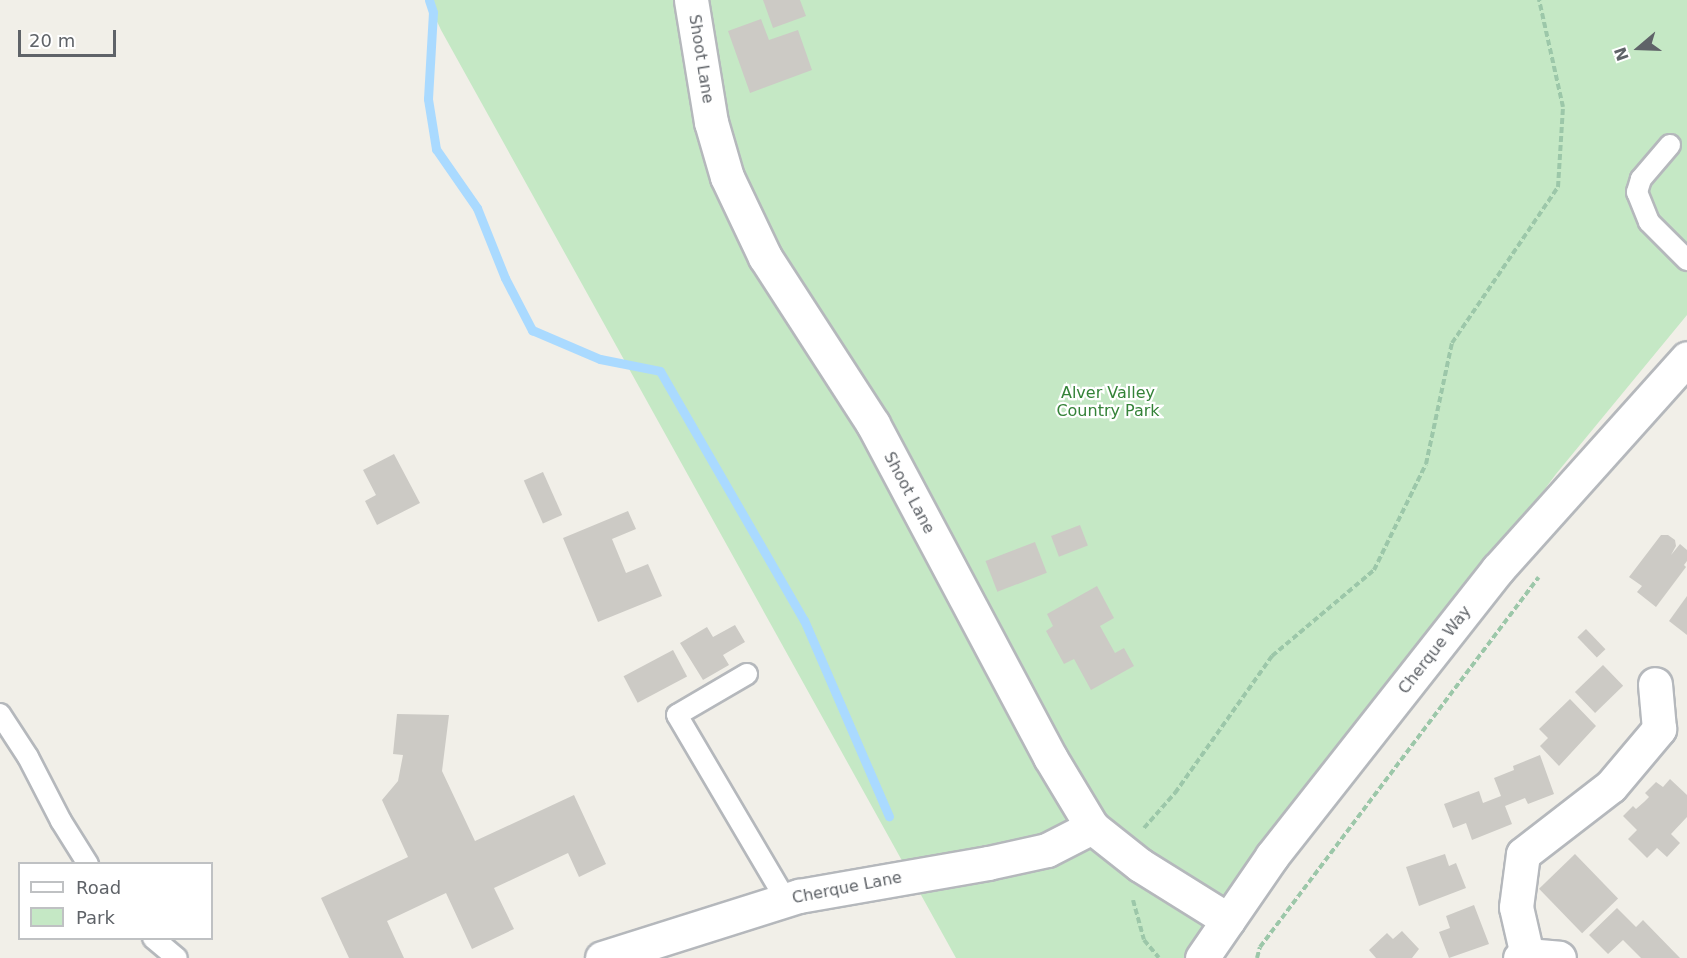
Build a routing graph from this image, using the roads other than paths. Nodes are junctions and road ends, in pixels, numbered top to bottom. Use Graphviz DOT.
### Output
graph roads {
  1 [pos="691,0"];
  2 [pos="1670,145"];
  3 [pos="1687,260"];
  4 [pos="1687,358"];
  5 [pos="747,675"];
  6 [pos="1655,684"];
  7 [pos="0,714"];
  8 [pos="1092,827"];
  9 [pos="87,862"];
  10 [pos="786,900"];
  11 [pos="1228,920"];
  12 [pos="154,940"];
  13 [pos="1523,957"];
  14 [pos="177,958"];
  15 [pos="602,958"];
  16 [pos="1202,958"];
  17 [pos="1559,958"];
  1 -- 8 [label="street, Shoot Lane"];
  2 -- 3 [label="lane"];
  4 -- 11 [label="street, Cherque Way"];
  5 -- 10 [label="lane"];
  6 -- 13 [label="street"];
  7 -- 9 [label="lane"];
  8 -- 10 [label="street, Cherque Lane"];
  8 -- 11 [label="street, Shoot Lane"];
  10 -- 15 [label="street, Cherque Lane"];
  11 -- 16 [label="street, Cherque Way"];
  12 -- 14 [label="lane"];
  13 -- 17 [label="street"];
}
